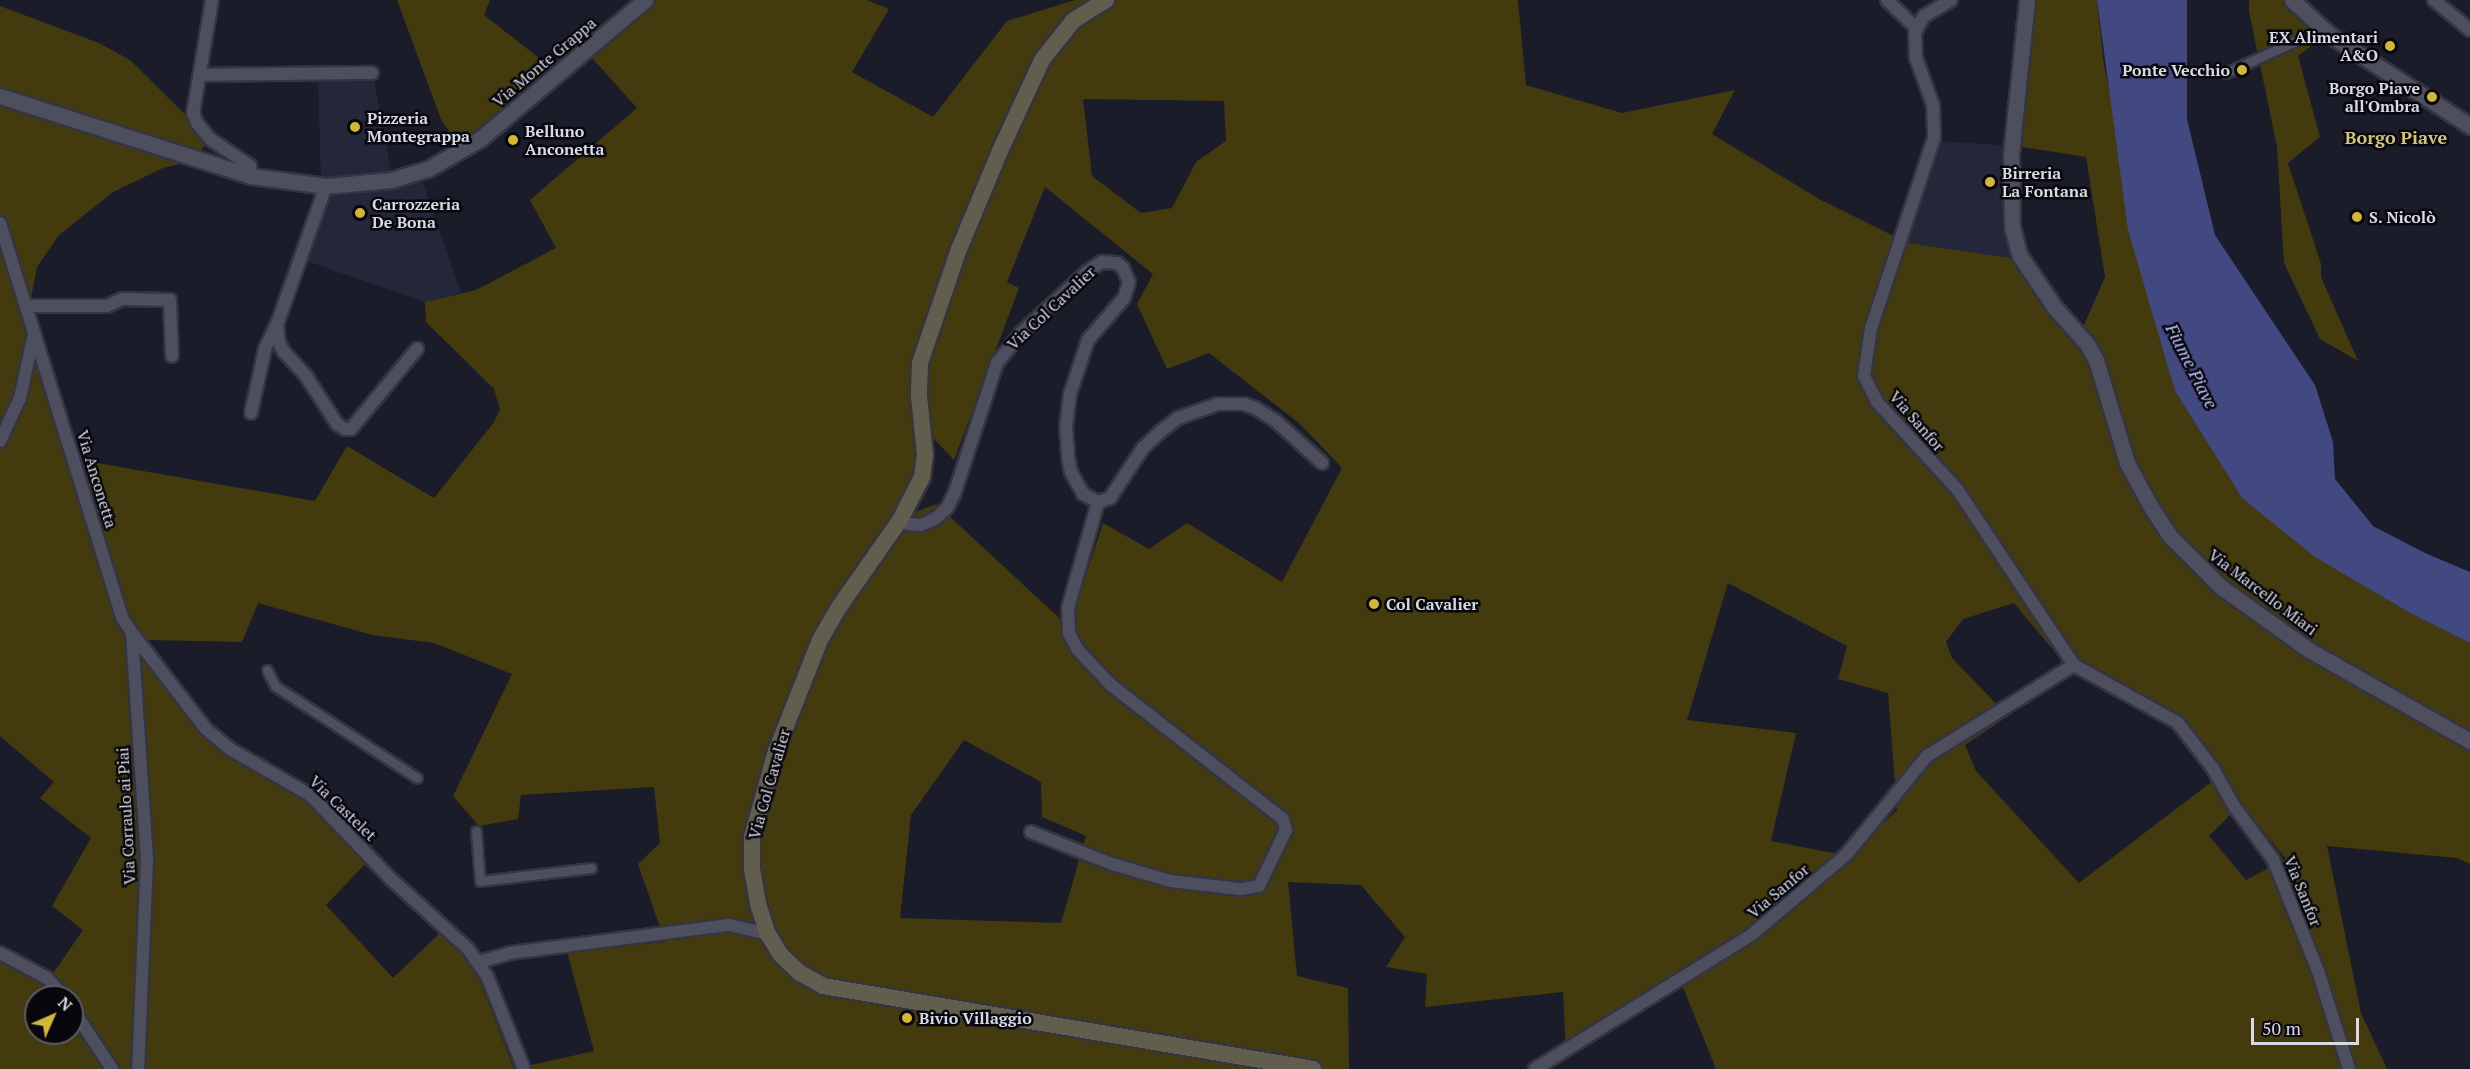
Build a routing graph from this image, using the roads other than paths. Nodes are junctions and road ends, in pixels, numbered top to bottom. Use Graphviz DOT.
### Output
graph roads {
  1 [pos="212,0"];
  2 [pos="645,0"];
  3 [pos="1106,0"];
  4 [pos="1887,0"];
  5 [pos="1951,0"];
  6 [pos="2027,0"];
  7 [pos="2292,0"];
  8 [pos="2434,0"];
  9 [pos="1916,28"];
  10 [pos="2323,28"];
  11 [pos="2470,30"];
  12 [pos="372,73"];
  13 [pos="2226,73"];
  14 [pos="199,75"];
  15 [pos="0,96"];
  16 [pos="2470,126"];
  17 [pos="251,176"];
  18 [pos="326,186"];
  19 [pos="0,223"];
  20 [pos="26,306"];
  21 [pos="277,324"];
  22 [pos="34,333"];
  23 [pos="417,349"];
  24 [pos="172,356"];
  25 [pos="251,413"];
  26 [pos="0,441"];
  27 [pos="1323,463"];
  28 [pos="1098,502"];
  29 [pos="900,520"];
  30 [pos="132,633"];
  31 [pos="2074,665"];
  32 [pos="267,670"];
  33 [pos="2470,741"];
  34 [pos="417,778"];
  35 [pos="476,831"];
  36 [pos="1031,832"];
  37 [pos="591,868"];
  38 [pos="768,934"];
  39 [pos="0,953"];
  40 [pos="479,962"];
  41 [pos="54,985"];
  42 [pos="84,1026"];
  43 [pos="112,1069"];
  44 [pos="138,1069"];
  45 [pos="524,1069"];
  46 [pos="1313,1069"];
  47 [pos="1535,1069"];
  48 [pos="2349,1069"];
  1 -- 14 [label="street"];
  2 -- 18 [label="street, Via Monte Grappa"];
  3 -- 29 [label="main road, Via Col Cavalier"];
  4 -- 9 [label="street"];
  5 -- 9 [label="street"];
  6 -- 33 [label="street, Via Marcello Miari"];
  7 -- 10 [label="street"];
  8 -- 11 [label="street"];
  9 -- 31 [label="street, Via Sanfor"];
  10 -- 13 [label="street"];
  10 -- 16 [label="street"];
  12 -- 14 [label="street"];
  14 -- 17 [label="street"];
  15 -- 17 [label="street, Via Monte Grappa"];
  17 -- 18 [label="street, Via Monte Grappa"];
  18 -- 21 [label="street"];
  19 -- 20 [label="street, Via Anconetta"];
  20 -- 22 [label="street, Via Anconetta"];
  20 -- 24 [label="street"];
  21 -- 23 [label="street"];
  21 -- 25 [label="street"];
  22 -- 26 [label="street, Via Anconetta"];
  22 -- 30 [label="street, Via Anconetta"];
  27 -- 28 [label="street"];
  28 -- 29 [label="street, Via Col Cavalier"];
  28 -- 36 [label="street"];
  29 -- 38 [label="main road, Via Col Cavalier"];
  30 -- 40 [label="street, Via Castelet"];
  30 -- 44 [label="street, Via Corraulo ai Piai"];
  31 -- 47 [label="street, Via Sanfor"];
  31 -- 48 [label="street, Via Sanfor"];
  32 -- 34 [label="street"];
  35 -- 37 [label="street"];
  38 -- 40 [label="street"];
  38 -- 46 [label="main road, Via Col Cavalier"];
  39 -- 41 [label="street"];
  40 -- 45 [label="street, Via Castelet"];
  42 -- 43 [label="street"];
}
